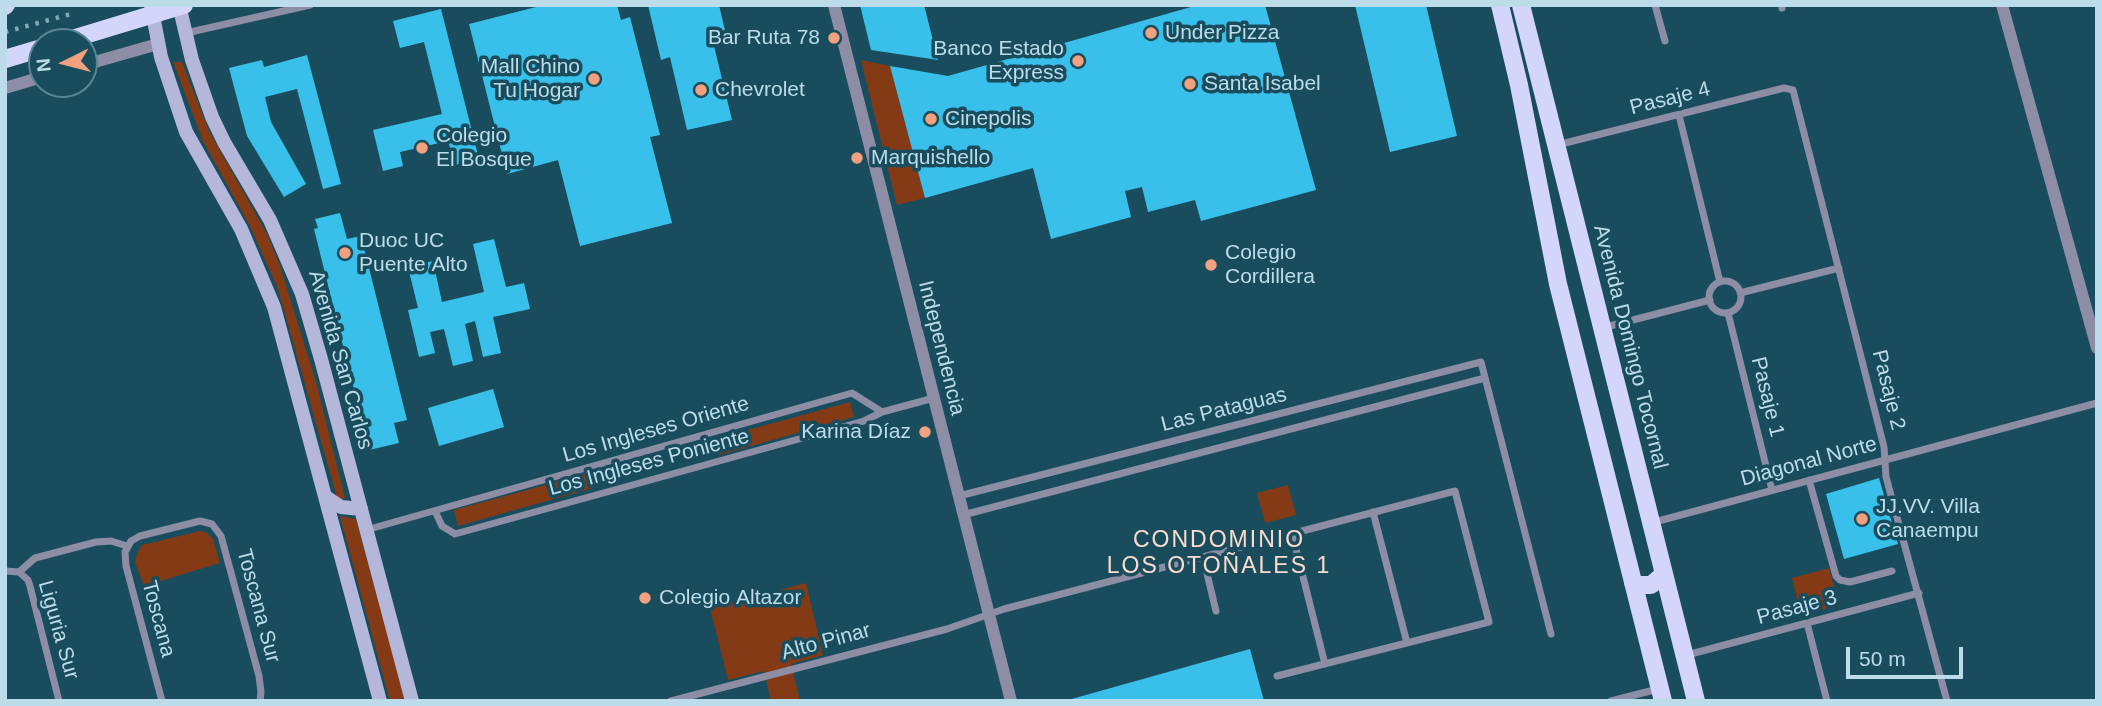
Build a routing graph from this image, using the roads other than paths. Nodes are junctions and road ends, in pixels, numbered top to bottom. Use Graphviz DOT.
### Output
graph roads {
  1 [pos="310,5"];
  2 [pos="834,5"];
  3 [pos="1500,5"];
  4 [pos="1521,5"];
  5 [pos="1655,5"];
  6 [pos="2002,5"];
  7 [pos="181,6"];
  8 [pos="152,10"];
  9 [pos="98,29"];
  10 [pos="186,34"];
  11 [pos="1665,41"];
  12 [pos="158,44"];
  13 [pos="28,52"];
  14 [pos="5,59"];
  15 [pos="98,61"];
  16 [pos="28,81"];
  17 [pos="5,88"];
  18 [pos="1791,88"];
  19 [pos="1679,115"];
  20 [pos="1556,145"];
  21 [pos="1574,220"];
  22 [pos="1546,226"];
  23 [pos="1839,268"];
  24 [pos="1720,282"];
  25 [pos="1740,293"];
  26 [pos="1710,300"];
  27 [pos="1728,313"];
  28 [pos="1602,328"];
  29 [pos="2097,348"];
  30 [pos="1485,378"];
  31 [pos="1618,391"];
  32 [pos="934,398"];
  33 [pos="1587,398"];
  34 [pos="2097,403"];
  35 [pos="882,412"];
  36 [pos="1885,460"];
  37 [pos="1809,480"];
  38 [pos="1772,490"];
  39 [pos="959,496"];
  40 [pos="326,497"];
  41 [pos="361,509"];
  42 [pos="435,511"];
  43 [pos="1373,512"];
  44 [pos="963,514"];
  45 [pos="1651,523"];
  46 [pos="366,530"];
  47 [pos="1292,533"];
  48 [pos="127,546"];
  49 [pos="1203,556"];
  50 [pos="5,571"];
  51 [pos="1892,571"];
  52 [pos="19,572"];
  53 [pos="1664,574"];
  54 [pos="1633,583"];
  55 [pos="1920,593"];
  56 [pos="1671,603"];
  57 [pos="1640,610"];
  58 [pos="1216,611"];
  59 [pos="989,615"];
  60 [pos="1807,623"];
  61 [pos="1551,634"];
  62 [pos="1407,643"];
  63 [pos="1684,656"];
  64 [pos="1325,664"];
  65 [pos="1277,676"];
  66 [pos="1662,694"];
  67 [pos="59,701"];
  68 [pos="162,701"];
  69 [pos="260,701"];
  70 [pos="380,701"];
  71 [pos="412,701"];
  72 [pos="671,701"];
  73 [pos="1011,701"];
  74 [pos="1611,701"];
  75 [pos="1696,701"];
  76 [pos="1827,701"];
  77 [pos="1947,701"];
  1 -- 10 [label="street"];
  2 -- 32 [label="street, Independencia"];
  3 -- 22 [label="main road"];
  4 -- 20 [label="main road, Avenida Domingo Tocornal"];
  5 -- 11 [label="street"];
  6 -- 29 [label="street"];
  7 -- 8 [label="main road"];
  7 -- 10 [label="main road, Avenida San Carlos"];
  8 -- 9 [label="main road"];
  8 -- 12 [label="main road"];
  10 -- 41 [label="main road, Avenida San Carlos"];
  12 -- 15 [label="street"];
  12 -- 40 [label="main road"];
  13 -- 14 [label="main road"];
  16 -- 17 [label="street"];
  18 -- 19 [label="street, Pasaje 4"];
  18 -- 23 [label="street, Pasaje 2"];
  19 -- 20 [label="street, Pasaje 4"];
  19 -- 24 [label="street"];
  20 -- 21 [label="main road, Avenida Domingo Tocornal"];
  21 -- 22 [label="main road"];
  21 -- 28 [label="main road, Avenida Domingo Tocornal"];
  22 -- 33 [label="main road"];
  23 -- 25 [label="street"];
  23 -- 36 [label="street, Pasaje 2"];
  24 -- 25 [label="street"];
  24 -- 26 [label="street"];
  25 -- 27 [label="street"];
  26 -- 27 [label="street"];
  26 -- 28 [label="street"];
  27 -- 38 [label="street, Pasaje 1"];
  28 -- 31 [label="main road, Avenida Domingo Tocornal"];
  30 -- 39 [label="street, Las Pataguas"];
  30 -- 44 [label="street, Las Pataguas"];
  30 -- 61 [label="street"];
  31 -- 33 [label="main road"];
  31 -- 45 [label="main road, Avenida Domingo Tocornal"];
  32 -- 35 [label="street"];
  32 -- 39 [label="street, Independencia"];
  33 -- 54 [label="main road"];
  34 -- 36 [label="street, Diagonal Norte"];
  35 -- 42 [label="street, Los Ingleses Oriente"];
  35 -- 42 [label="street, Los Ingleses Poniente"];
  36 -- 37 [label="street, Diagonal Norte"];
  36 -- 55 [label="street, Pasaje 2"];
  37 -- 38 [label="street, Diagonal Norte"];
  37 -- 51 [label="street"];
  38 -- 45 [label="street, Diagonal Norte"];
  39 -- 44 [label="street, Independencia"];
  40 -- 41 [label="main road"];
  40 -- 70 [label="main road"];
  41 -- 46 [label="main road, Avenida San Carlos"];
  42 -- 46 [label="street, Los Ingleses Oriente"];
  43 -- 47 [label="street, Alto Pinar"];
  43 -- 62 [label="street"];
  43 -- 62 [label="street, Alto Pinar"];
  44 -- 59 [label="street, Independencia"];
  45 -- 53 [label="main road, Avenida Domingo Tocornal"];
  46 -- 71 [label="main road, Avenida San Carlos"];
  47 -- 49 [label="street, Alto Pinar"];
  47 -- 64 [label="street"];
  48 -- 52 [label="street"];
  48 -- 68 [label="street, Toscana"];
  48 -- 69 [label="street, Toscana Sur"];
  49 -- 58 [label="street"];
  49 -- 59 [label="street, Alto Pinar"];
  50 -- 52 [label="street"];
  52 -- 67 [label="street, Liguria Sur"];
  53 -- 54 [label="main road"];
  53 -- 56 [label="main road, Avenida Domingo Tocornal"];
  54 -- 57 [label="main road"];
  55 -- 60 [label="street, Pasaje 3"];
  55 -- 77 [label="street, Pasaje 2"];
  56 -- 57 [label="main road"];
  56 -- 63 [label="main road, Avenida Domingo Tocornal"];
  57 -- 66 [label="main road"];
  59 -- 72 [label="street, Alto Pinar"];
  59 -- 73 [label="street, Independencia"];
  60 -- 63 [label="street, Pasaje 3"];
  60 -- 76 [label="street"];
  62 -- 64 [label="street"];
  63 -- 75 [label="main road, Avenida Domingo Tocornal"];
  64 -- 65 [label="street"];
  66 -- 74 [label="street"];
}
